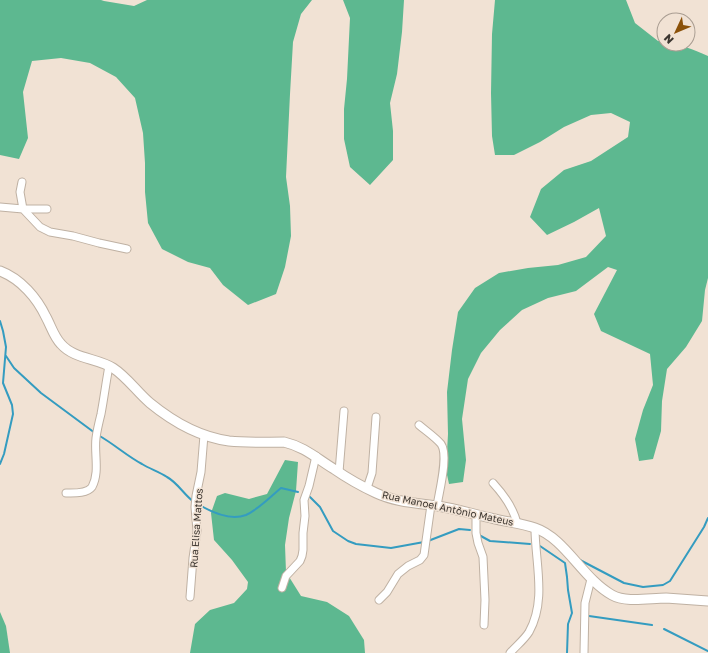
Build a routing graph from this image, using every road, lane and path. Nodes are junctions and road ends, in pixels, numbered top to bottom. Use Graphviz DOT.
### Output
graph roads {
  1 [pos="22,182"];
  2 [pos="0,207"];
  3 [pos="23,209"];
  4 [pos="46,209"];
  5 [pos="127,249"];
  6 [pos="0,272"];
  7 [pos="109,366"];
  8 [pos="344,411"];
  9 [pos="376,417"];
  10 [pos="419,426"];
  11 [pos="204,435"];
  12 [pos="316,456"];
  13 [pos="339,472"];
  14 [pos="493,483"];
  15 [pos="367,488"];
  16 [pos="66,493"];
  17 [pos="434,506"];
  18 [pos="476,515"];
  19 [pos="517,523"];
  20 [pos="535,528"];
  21 [pos="591,579"];
  22 [pos="282,588"];
  23 [pos="190,597"];
  24 [pos="379,600"];
  25 [pos="708,601"];
  26 [pos="484,625"];
  27 [pos="510,653"];
  28 [pos="584,653"];
  1 -- 3 [label="street"];
  2 -- 3 [label="street"];
  3 -- 4 [label="street"];
  3 -- 5 [label="street"];
  6 -- 7 [label="street, Rua Manoel Antônio Mateus"];
  7 -- 11 [label="street, Rua Manoel Antônio Mateus"];
  7 -- 16 [label="street"];
  8 -- 13 [label="street"];
  9 -- 15 [label="street"];
  10 -- 17 [label="street"];
  11 -- 12 [label="street, Rua Manoel Antônio Mateus"];
  11 -- 23 [label="street, Rua Elisa Mattos"];
  12 -- 13 [label="street, Rua Manoel Antônio Mateus"];
  12 -- 22 [label="street"];
  13 -- 15 [label="street, Rua Manoel Antônio Mateus"];
  14 -- 19 [label="street"];
  15 -- 17 [label="street, Rua Manoel Antônio Mateus"];
  17 -- 18 [label="street, Rua Manoel Antônio Mateus"];
  17 -- 24 [label="street"];
  18 -- 19 [label="street, Rua Manoel Antônio Mateus"];
  18 -- 26 [label="street"];
  19 -- 20 [label="street, Rua Manoel Antônio Mateus"];
  20 -- 21 [label="street, Rua Manoel Antônio Mateus"];
  20 -- 27 [label="street"];
  21 -- 25 [label="street, Rua Manoel Antônio Mateus"];
  21 -- 28 [label="street"];
}
